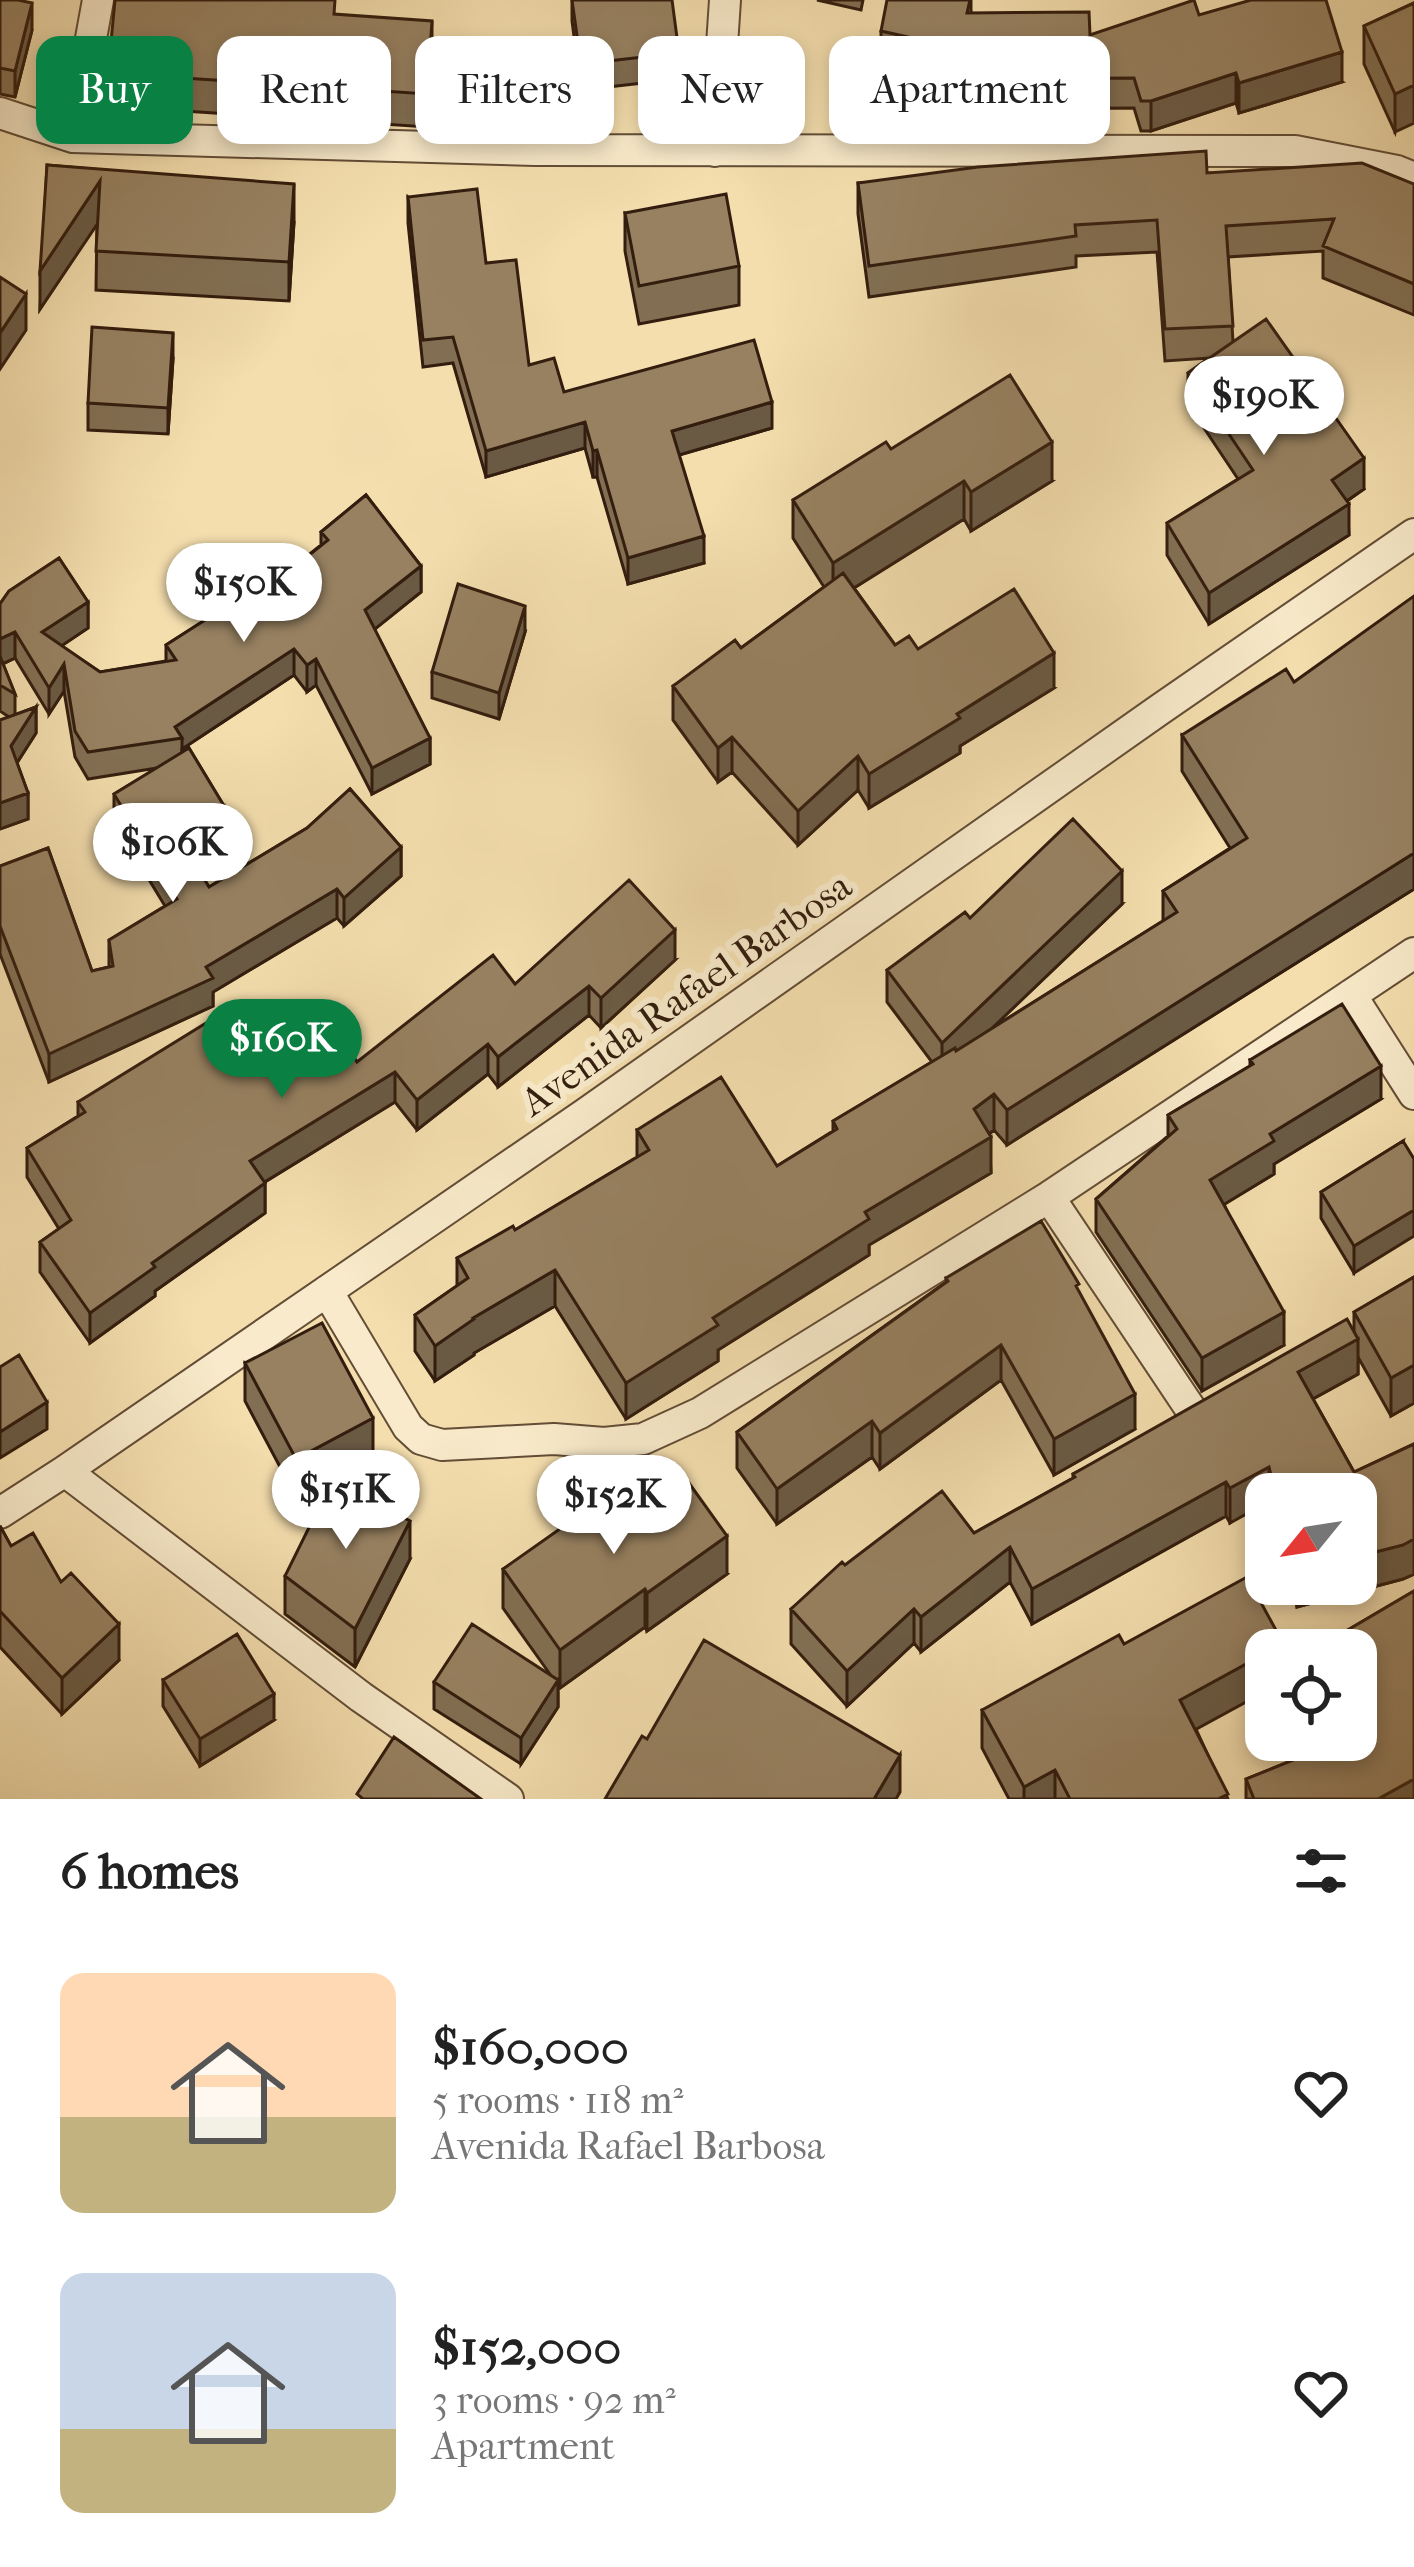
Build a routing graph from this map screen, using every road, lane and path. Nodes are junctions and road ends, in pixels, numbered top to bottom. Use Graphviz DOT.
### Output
graph roads {
  1 [pos="98,0"];
  2 [pos="725,0"];
  3 [pos="91,36"];
  4 [pos="0,113"];
  5 [pos="36,125"];
  6 [pos="193,140"];
  7 [pos="715,151"];
  8 [pos="1414,178"];
  9 [pos="1414,534"];
  10 [pos="1414,953"];
  11 [pos="1351,995"];
  12 [pos="1414,1094"];
  13 [pos="1049,1197"];
  14 [pos="327,1291"];
  15 [pos="1195,1417"];
  16 [pos="64,1471"];
  17 [pos="0,1513"];
  18 [pos="508,1799"];
  1 -- 3 [label="street"];
  2 -- 7 [label="street"];
  4 -- 5 [label="street"];
  6 -- 7 [label="street"];
  7 -- 8 [label="street"];
  9 -- 14 [label="street, Avenida Rafael Barbosa"];
  10 -- 11 [label="street"];
  11 -- 12 [label="street"];
  11 -- 13 [label="street"];
  13 -- 14 [label="street"];
  13 -- 15 [label="street"];
  14 -- 16 [label="street, Avenida Rafael Barbosa"];
  16 -- 17 [label="street, Avenida Rafael Barbosa"];
  16 -- 18 [label="street"];
}
